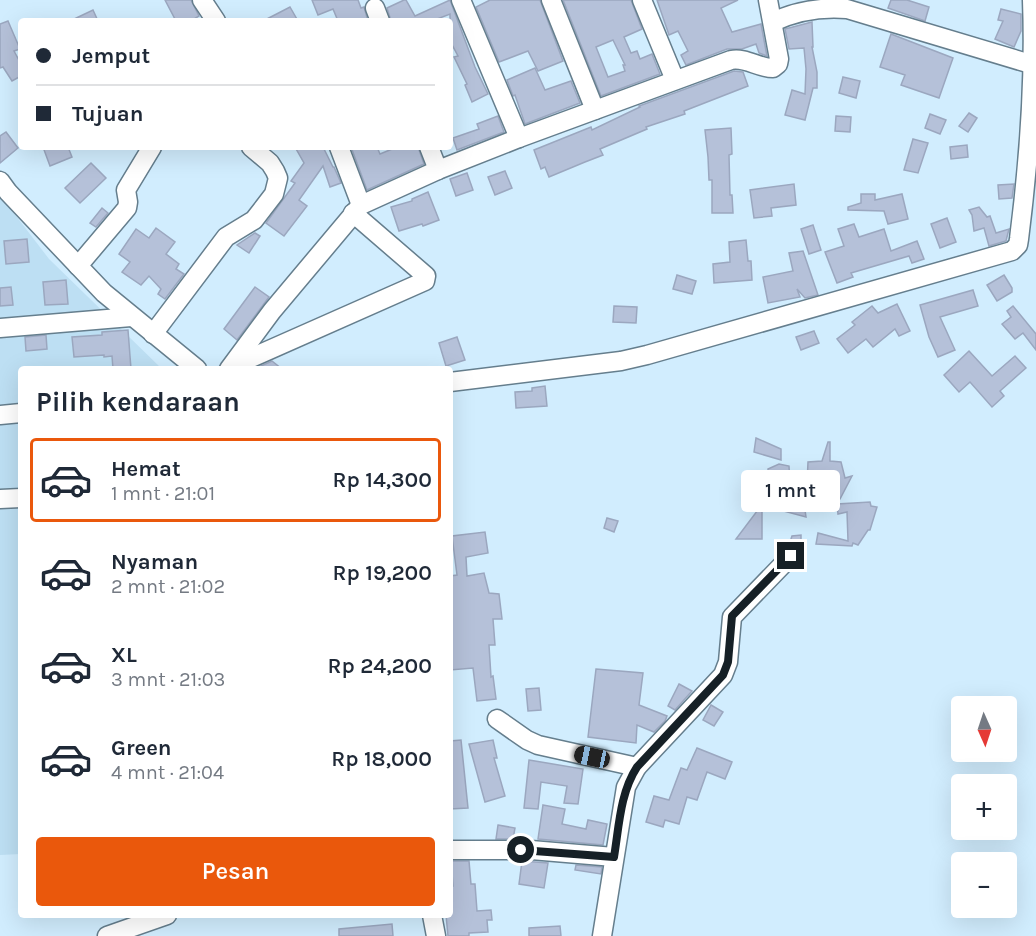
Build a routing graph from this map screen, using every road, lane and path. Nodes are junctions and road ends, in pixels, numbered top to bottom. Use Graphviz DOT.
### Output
graph roads {
  1 [pos="202,0"];
  2 [pos="461,0"];
  3 [pos="551,0"];
  4 [pos="642,0"];
  5 [pos="768,0"];
  6 [pos="1032,0"];
  7 [pos="214,18"];
  8 [pos="773,22"];
  9 [pos="1034,54"];
  10 [pos="675,80"];
  11 [pos="596,110"];
  12 [pos="519,138"];
  13 [pos="150,150"];
  14 [pos="255,150"];
  15 [pos="340,150"];
  16 [pos="430,150"];
  17 [pos="438,170"];
  18 [pos="0,181"];
  19 [pos="357,209"];
  20 [pos="78,266"];
  21 [pos="131,317"];
  22 [pos="0,328"];
  23 [pos="153,334"];
  24 [pos="193,366"];
  25 [pos="231,366"];
  26 [pos="234,366"];
  27 [pos="453,382"];
  28 [pos="18,413"];
  29 [pos="0,415"];
  30 [pos="18,498"];
  31 [pos="0,499"];
  32 [pos="791,556"];
  33 [pos="497,719"];
  34 [pos="637,767"];
  35 [pos="453,850"];
  36 [pos="614,857"];
  37 [pos="158,918"];
  38 [pos="433,918"];
  39 [pos="107,936"];
  40 [pos="436,936"];
  41 [pos="602,936"];
  1 -- 7 [label="street"];
  2 -- 12 [label="street"];
  3 -- 11 [label="street"];
  4 -- 10 [label="street"];
  5 -- 8 [label="street"];
  6 -- 9 [label="street"];
  8 -- 9 [label="street"];
  8 -- 10 [label="street"];
  9 -- 27 [label="street"];
  10 -- 11 [label="street"];
  11 -- 12 [label="street"];
  12 -- 17 [label="street"];
  13 -- 20 [label="street"];
  14 -- 23 [label="street"];
  15 -- 19 [label="street"];
  16 -- 17 [label="street"];
  17 -- 19 [label="street"];
  18 -- 20 [label="street"];
  19 -- 25 [label="street"];
  19 -- 26 [label="street"];
  20 -- 21 [label="street"];
  21 -- 22 [label="street"];
  21 -- 23 [label="street"];
  23 -- 24 [label="street"];
  28 -- 29 [label="street"];
  30 -- 31 [label="street"];
  32 -- 34 [label="street"];
  33 -- 34 [label="street"];
  34 -- 36 [label="street"];
  35 -- 36 [label="street"];
  36 -- 41 [label="street"];
  37 -- 39 [label="street"];
  38 -- 40 [label="street"];
}
